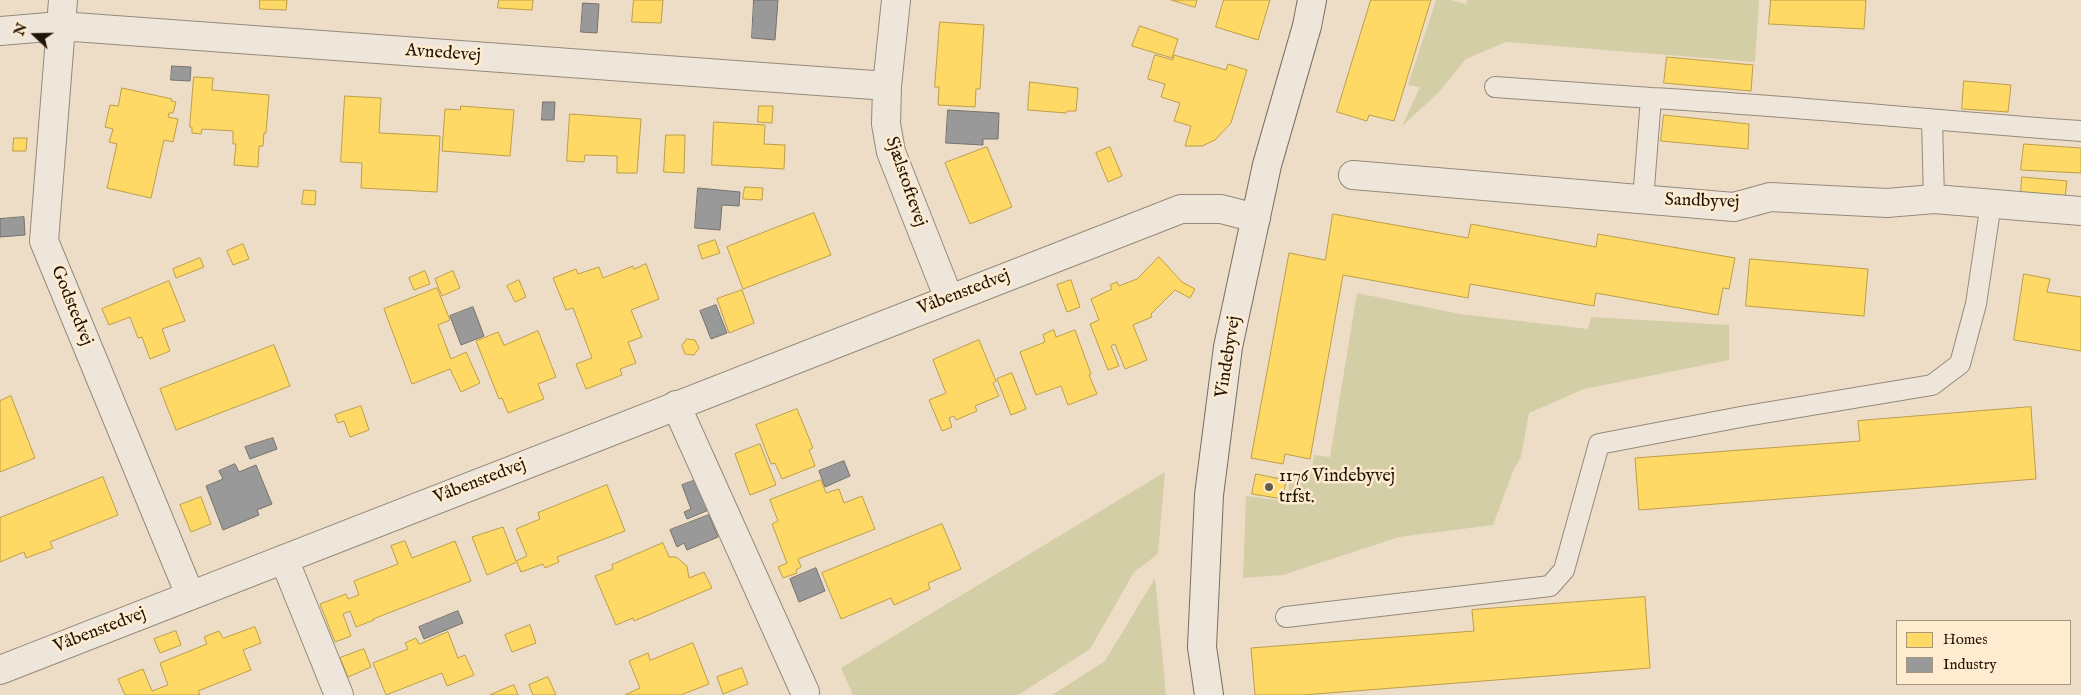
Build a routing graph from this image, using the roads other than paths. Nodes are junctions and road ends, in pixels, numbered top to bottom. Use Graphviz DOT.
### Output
graph roads {
  1 [pos="896,0"];
  2 [pos="1321,0"];
  3 [pos="62,13"];
  4 [pos="1310,13"];
  5 [pos="0,30"];
  6 [pos="887,86"];
  7 [pos="1495,87"];
  8 [pos="1651,98"];
  9 [pos="1932,120"];
  10 [pos="2081,131"];
  11 [pos="1353,175"];
  12 [pos="1934,199"];
  13 [pos="1643,200"];
  14 [pos="1990,203"];
  15 [pos="2081,210"];
  16 [pos="1256,218"];
  17 [pos="950,299"];
  18 [pos="676,406"];
  19 [pos="284,559"];
  20 [pos="190,595"];
  21 [pos="1286,617"];
  22 [pos="0,670"];
  23 [pos="805,692"];
  24 [pos="339,695"];
  25 [pos="1209,695"];
  1 -- 6 [label="street, Sjælstoftevej"];
  2 -- 4 [label="street, Vindebyvej"];
  3 -- 5 [label="street, Avnedevej"];
  3 -- 6 [label="street, Avnedevej"];
  3 -- 20 [label="street, Godstedvej"];
  4 -- 16 [label="street, Vindebyvej"];
  6 -- 17 [label="street, Sjælstoftevej"];
  7 -- 8 [label="lane"];
  8 -- 9 [label="lane"];
  8 -- 13 [label="lane"];
  9 -- 10 [label="lane"];
  9 -- 12 [label="lane"];
  11 -- 13 [label="street, Sandbyvej"];
  12 -- 13 [label="street, Sandbyvej"];
  12 -- 14 [label="street, Sandbyvej"];
  14 -- 15 [label="street, Sandbyvej"];
  14 -- 21 [label="lane"];
  16 -- 17 [label="street, Våbenstedvej"];
  16 -- 25 [label="street, Vindebyvej"];
  17 -- 18 [label="street, Våbenstedvej"];
  18 -- 19 [label="street, Våbenstedvej"];
  18 -- 23 [label="street"];
  19 -- 20 [label="street, Våbenstedvej"];
  19 -- 24 [label="street"];
  20 -- 22 [label="street, Våbenstedvej"];
}
